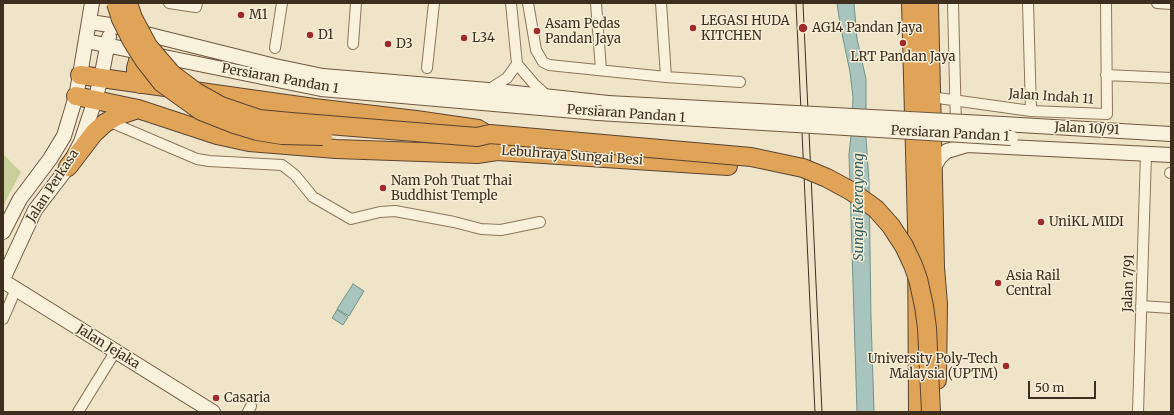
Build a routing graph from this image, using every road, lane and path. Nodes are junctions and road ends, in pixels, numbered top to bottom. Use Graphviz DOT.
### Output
graph roads {
  1 [pos="92,3"];
  2 [pos="112,3"];
  3 [pos="116,3"];
  4 [pos="121,3"];
  5 [pos="128,3"];
  6 [pos="170,3"];
  7 [pos="197,3"];
  8 [pos="282,3"];
  9 [pos="356,3"];
  10 [pos="434,3"];
  11 [pos="511,3"];
  12 [pos="528,3"];
  13 [pos="596,3"];
  14 [pos="661,3"];
  15 [pos="911,3"];
  16 [pos="929,3"];
  17 [pos="953,3"];
  18 [pos="1028,3"];
  19 [pos="1106,3"];
  20 [pos="1157,3"];
  21 [pos="1171,4"];
  22 [pos="90,22"];
  23 [pos="110,25"];
  24 [pos="86,41"];
  25 [pos="148,44"];
  26 [pos="352,44"];
  27 [pos="108,45"];
  28 [pos="275,48"];
  29 [pos="517,64"];
  30 [pos="427,68"];
  31 [pos="601,70"];
  32 [pos="80,75"];
  33 [pos="1106,75"];
  34 [pos="666,77"];
  35 [pos="101,78"];
  36 [pos="1171,78"];
  37 [pos="740,82"];
  38 [pos="140,84"];
  39 [pos="488,90"];
  40 [pos="76,96"];
  41 [pos="548,96"];
  42 [pos="233,97"];
  43 [pos="931,97"];
  44 [pos="95,100"];
  45 [pos="955,100"];
  46 [pos="138,109"];
  47 [pos="1032,111"];
  48 [pos="108,121"];
  49 [pos="1003,124"];
  50 [pos="490,134"];
  51 [pos="1171,134"];
  52 [pos="232,139"];
  53 [pos="966,145"];
  54 [pos="1171,148"];
  55 [pos="497,151"];
  56 [pos="1146,154"];
  57 [pos="1171,155"];
  58 [pos="68,167"];
  59 [pos="934,167"];
  60 [pos="540,222"];
  61 [pos="3,232"];
  62 [pos="3,280"];
  63 [pos="16,289"];
  64 [pos="1141,306"];
  65 [pos="1171,308"];
  66 [pos="3,319"];
  67 [pos="115,352"];
  68 [pos="78,412"];
  69 [pos="213,412"];
  70 [pos="919,412"];
  71 [pos="931,412"];
  72 [pos="937,412"];
  73 [pos="1138,412"];
  1 -- 22 [label="street, Jalan Perkasa"];
  2 -- 23 [label="street, Jalan Perkasa"];
  3 -- 55 [label="highway, Lebuhraya Sungai Besi, bridge"];
  4 -- 25 [label="street"];
  5 -- 50 [label="highway, Lebuhraya Sungai Besi, bridge"];
  6 -- 7 [label="street"];
  8 -- 28 [label="street"];
  9 -- 26 [label="street"];
  10 -- 30 [label="street"];
  11 -- 29 [label="street"];
  12 -- 31 [label="street"];
  13 -- 31 [label="street"];
  14 -- 34 [label="street"];
  15 -- 70 [label="highway"];
  16 -- 43 [label="highway"];
  17 -- 45 [label="street"];
  18 -- 47 [label="street"];
  19 -- 33 [label="street, Jalan Indah 11"];
  20 -- 21 [label="street"];
  22 -- 23 [label="street, Persiaran Pandan 1"];
  22 -- 24 [label="street, Jalan Perkasa"];
  23 -- 25 [label="street, Persiaran Pandan 1"];
  23 -- 27 [label="street, Jalan Perkasa"];
  24 -- 27 [label="street, Persiaran Pandan 1"];
  24 -- 32 [label="street, Jalan Perkasa"];
  25 -- 27 [label="street, Persiaran Pandan 1"];
  25 -- 38 [label="highway"];
  25 -- 39 [label="street, Persiaran Pandan 1"];
  25 -- 54 [label="street, Persiaran Pandan 1, bridge"];
  27 -- 35 [label="street, Jalan Perkasa"];
  29 -- 39 [label="street"];
  29 -- 41 [label="street"];
  31 -- 34 [label="street"];
  32 -- 35 [label="highway"];
  32 -- 40 [label="street, Jalan Perkasa"];
  33 -- 36 [label="street"];
  33 -- 47 [label="street, Jalan Indah 11"];
  34 -- 37 [label="street"];
  35 -- 38 [label="highway"];
  35 -- 44 [label="street, Jalan Perkasa"];
  38 -- 42 [label="highway"];
  39 -- 41 [label="street, Persiaran Pandan 1"];
  40 -- 44 [label="highway"];
  40 -- 61 [label="street, Jalan Perkasa"];
  41 -- 49 [label="street, Persiaran Pandan 1, bridge"];
  42 -- 50 [label="highway"];
  42 -- 52 [label="highway"];
  43 -- 45 [label="street, Jalan Indah 11"];
  43 -- 59 [label="highway"];
  44 -- 46 [label="highway"];
  44 -- 58 [label="street, Jalan Perkasa"];
  45 -- 47 [label="street, Jalan Indah 11"];
  45 -- 53 [label="street"];
  46 -- 48 [label="highway"];
  46 -- 52 [label="highway"];
  48 -- 58 [label="highway"];
  48 -- 60 [label="street"];
  49 -- 51 [label="street, Jalan 10/91"];
  50 -- 71 [label="highway, Lebuhraya Sungai Besi, bridge"];
  52 -- 55 [label="highway"];
  53 -- 56 [label="street"];
  53 -- 59 [label="street"];
  55 -- 70 [label="highway, Lebuhraya Sungai Besi"];
  56 -- 57 [label="street"];
  56 -- 64 [label="street, Jalan 7/91"];
  58 -- 62 [label="street, Jalan Perkasa"];
  59 -- 72 [label="highway"];
  62 -- 63 [label="street, Jalan Jejaka"];
  63 -- 66 [label="street"];
  63 -- 67 [label="street, Jalan Jejaka"];
  64 -- 65 [label="street"];
  64 -- 73 [label="street, Jalan 7/91"];
  67 -- 68 [label="street"];
  67 -- 69 [label="street, Jalan Jejaka"];
}
